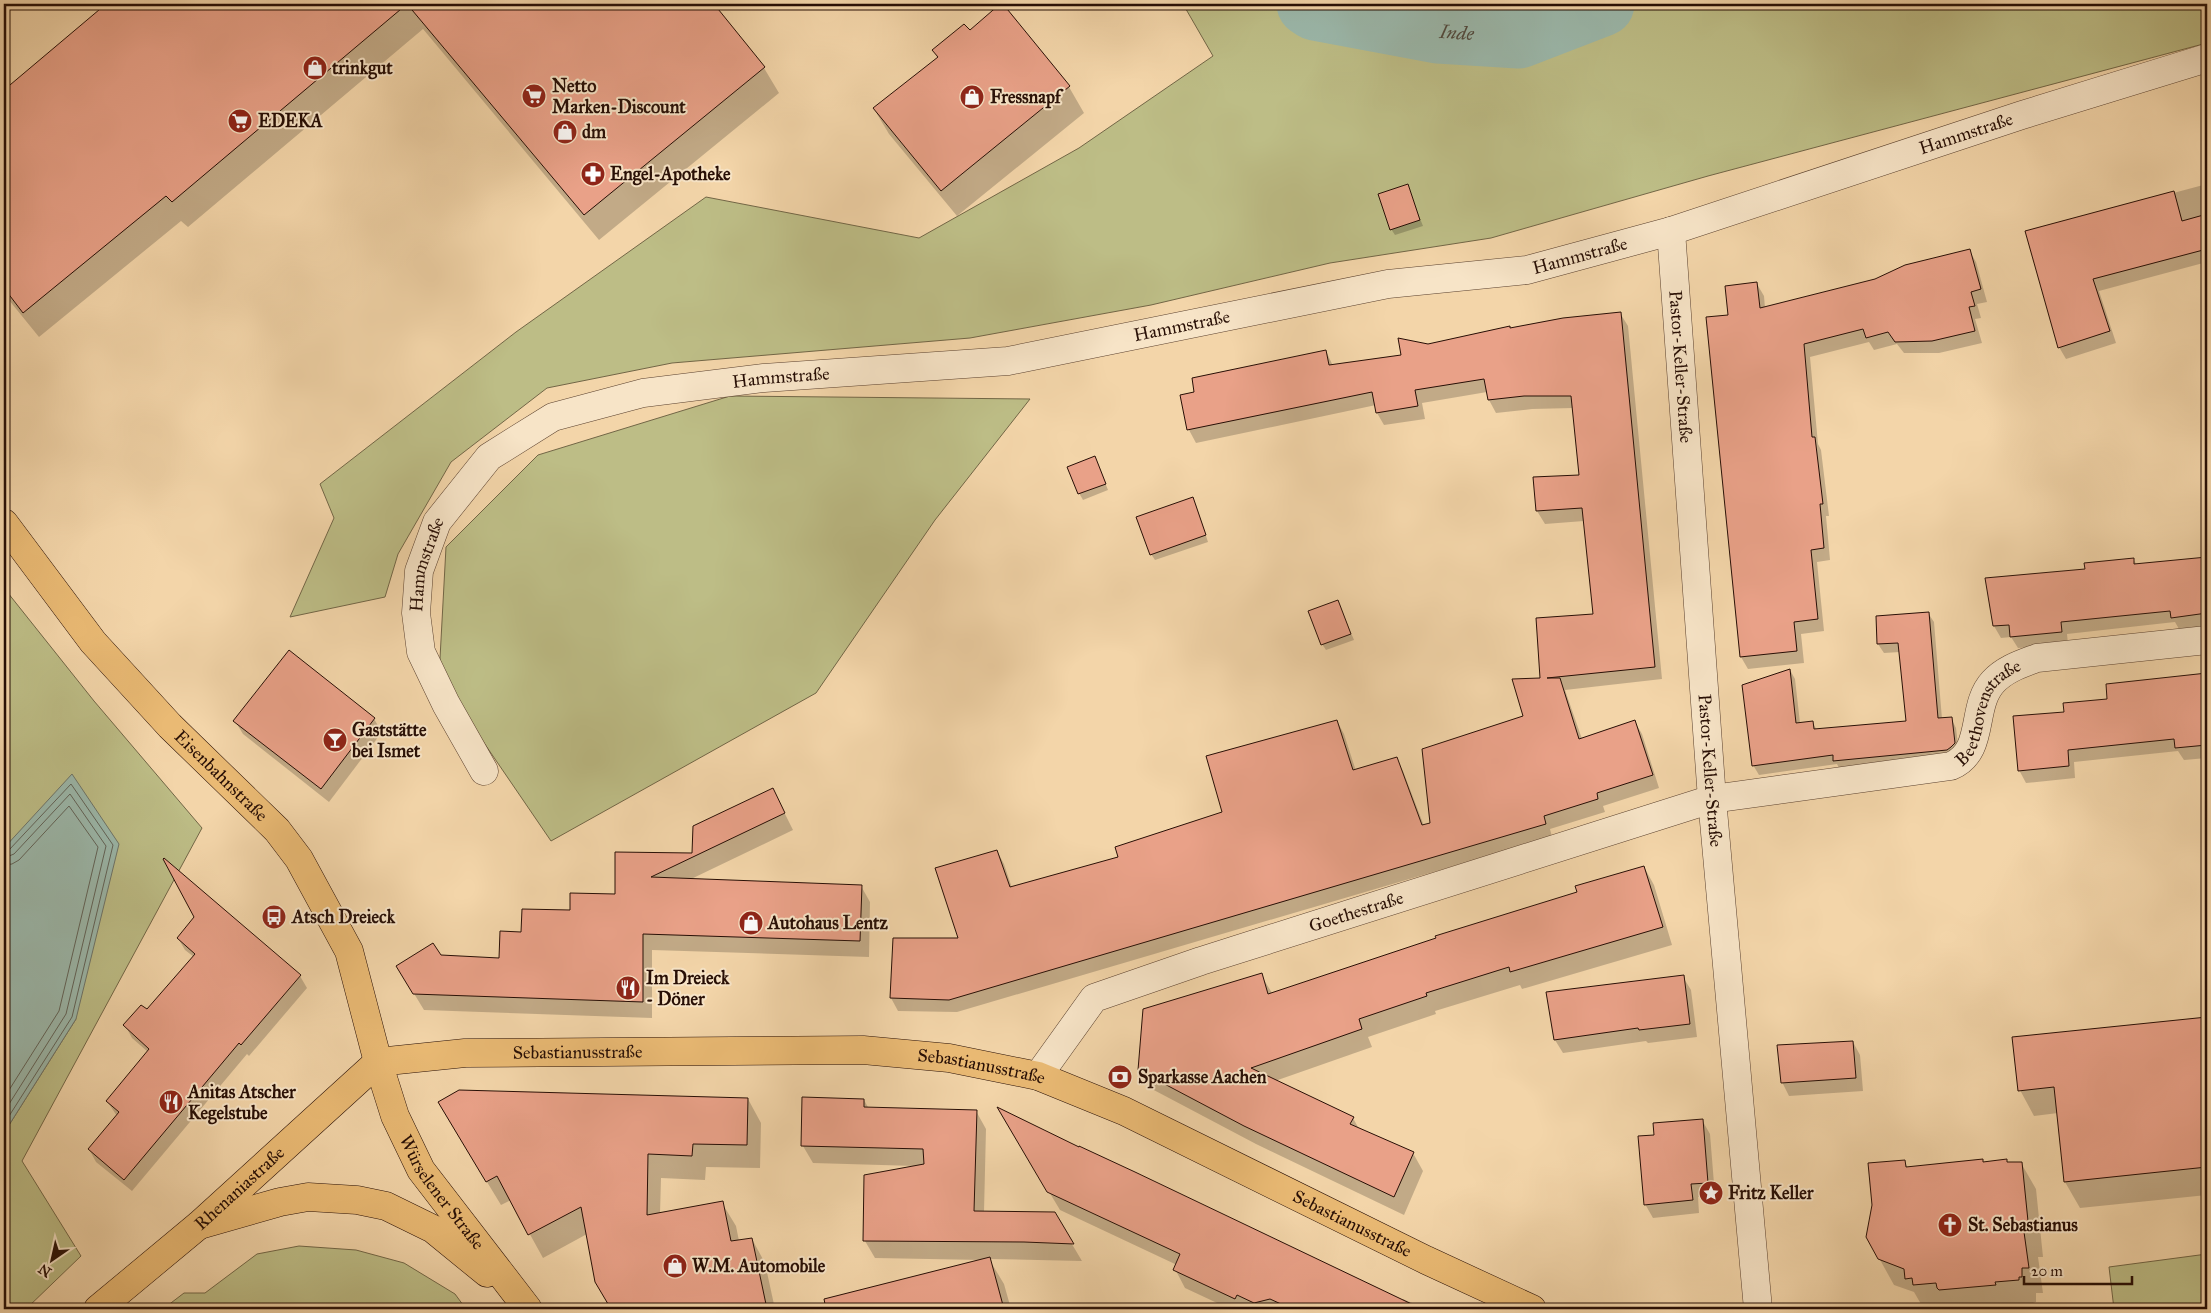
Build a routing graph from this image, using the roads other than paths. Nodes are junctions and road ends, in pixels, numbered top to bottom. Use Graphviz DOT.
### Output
graph roads {
  1 [pos="2207,58"];
  2 [pos="1671,231"];
  3 [pos="4,523"];
  4 [pos="2207,640"];
  5 [pos="484,771"];
  6 [pos="1712,799"];
  7 [pos="378,1062"];
  8 [pos="1038,1076"];
  9 [pos="199,1225"];
  10 [pos="524,1304"];
  11 [pos="98,1309"];
  12 [pos="1532,1309"];
  13 [pos="1758,1309"];
  1 -- 2 [label="street, Hammstraße"];
  2 -- 5 [label="street, Hammstraße"];
  2 -- 6 [label="street, Pastor-Keller-Straße"];
  3 -- 7 [label="main road, Eisenbahnstraße"];
  4 -- 6 [label="street, Beethovenstraße"];
  6 -- 8 [label="street, Goethestraße"];
  6 -- 13 [label="street, Pastor-Keller-Straße"];
  7 -- 8 [label="main road, Sebastianusstraße"];
  7 -- 9 [label="main road, Rhenaniastraße"];
  7 -- 10 [label="main road, Würselener Straße"];
  8 -- 12 [label="main road, Sebastianusstraße"];
  9 -- 10 [label="main road"];
  9 -- 11 [label="main road, Rhenaniastraße"];
}
